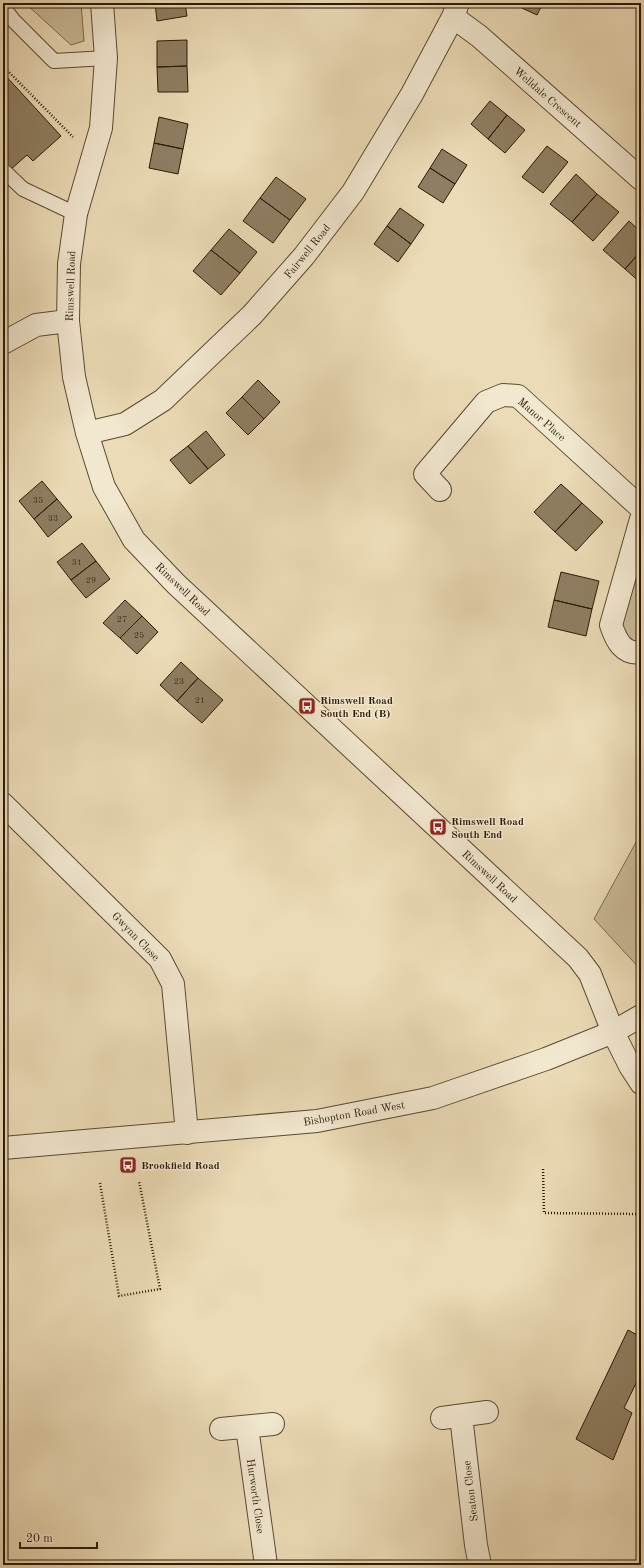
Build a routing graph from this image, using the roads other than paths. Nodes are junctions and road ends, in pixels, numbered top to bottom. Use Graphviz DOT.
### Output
graph roads {
  1 [pos="102,3"];
  2 [pos="3,7"];
  3 [pos="455,10"];
  4 [pos="106,58"];
  5 [pos="3,170"];
  6 [pos="641,179"];
  7 [pos="76,214"];
  8 [pos="68,321"];
  9 [pos="3,343"];
  10 [pos="87,433"];
  11 [pos="440,490"];
  12 [pos="641,508"];
  13 [pos="641,519"];
  14 [pos="641,652"];
  15 [pos="3,804"];
  16 [pos="641,1016"];
  17 [pos="613,1032"];
  18 [pos="641,1083"];
  19 [pos="187,1133"];
  20 [pos="3,1148"];
  21 [pos="487,1412"];
  22 [pos="273,1424"];
  23 [pos="247,1427"];
  24 [pos="221,1429"];
  25 [pos="266,1565"];
  26 [pos="480,1565"];
  1 -- 4 [label="street, Rimswell Road"];
  2 -- 4 [label="lane"];
  3 -- 6 [label="street, Welldale Crescent"];
  3 -- 10 [label="street, Fairwell Road"];
  4 -- 7 [label="street, Rimswell Road"];
  5 -- 7 [label="lane"];
  7 -- 8 [label="street, Rimswell Road"];
  8 -- 9 [label="street"];
  8 -- 10 [label="street, Rimswell Road"];
  10 -- 17 [label="street, Rimswell Road"];
  11 -- 12 [label="street, Manor Place"];
  13 -- 14 [label="street"];
  15 -- 19 [label="street, Gwynn Close"];
  16 -- 17 [label="street, Bishopton Road West"];
  17 -- 18 [label="street, Rimswell Road"];
  17 -- 19 [label="street, Bishopton Road West"];
  19 -- 20 [label="street, Bishopton Road West"];
  21 -- 26 [label="street, Seaton Close"];
  22 -- 23 [label="street"];
  23 -- 24 [label="street"];
  23 -- 25 [label="street, Hurworth Close"];
}
